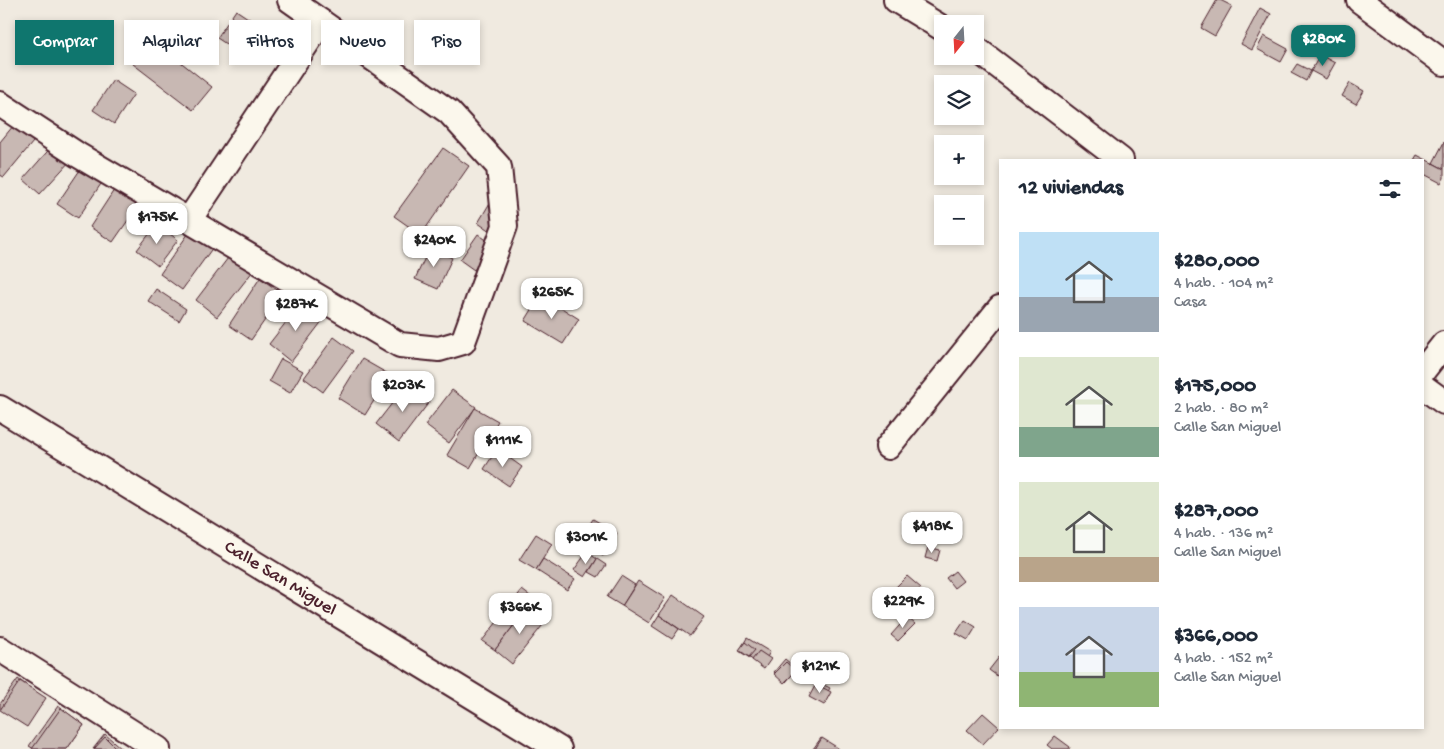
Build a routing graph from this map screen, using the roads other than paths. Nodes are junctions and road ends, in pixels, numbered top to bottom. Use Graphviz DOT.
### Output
graph roads {
  1 [pos="290,0"];
  2 [pos="896,0"];
  3 [pos="1359,0"];
  4 [pos="321,22"];
  5 [pos="934,23"];
  6 [pos="984,55"];
  7 [pos="1444,63"];
  8 [pos="382,65"];
  9 [pos="0,104"];
  10 [pos="1119,159"];
  11 [pos="189,220"];
  12 [pos="999,309"];
  13 [pos="1444,344"];
  14 [pos="1424,369"];
  15 [pos="1424,387"];
  16 [pos="1444,402"];
  17 [pos="0,408"];
  18 [pos="888,447"];
  19 [pos="0,649"];
  20 [pos="158,749"];
  21 [pos="558,749"];
  1 -- 4 [label="street"];
  2 -- 5 [label="street"];
  3 -- 7 [label="street"];
  4 -- 11 [label="street"];
  6 -- 10 [label="street"];
  8 -- 11 [label="street"];
  9 -- 11 [label="street"];
  12 -- 18 [label="street"];
  13 -- 14 [label="street"];
  15 -- 16 [label="street"];
  17 -- 21 [label="street, Calle San Miguel"];
  19 -- 20 [label="street"];
}
